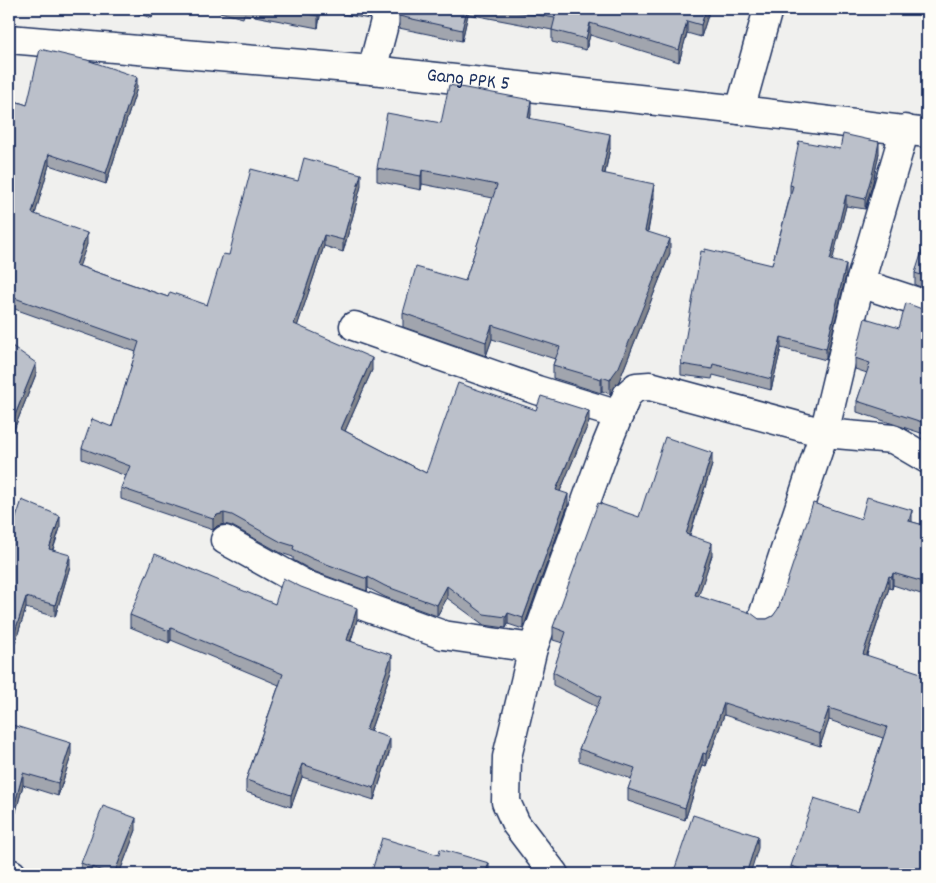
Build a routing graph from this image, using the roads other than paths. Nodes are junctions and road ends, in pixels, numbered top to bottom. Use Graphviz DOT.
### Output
graph roads {
  1 [pos="388,9"];
  2 [pos="768,9"];
  3 [pos="9,39"];
  4 [pos="372,70"];
  5 [pos="740,110"];
  6 [pos="916,131"];
  7 [pos="860,282"];
  8 [pos="927,304"];
  9 [pos="354,326"];
  10 [pos="619,414"];
  11 [pos="824,433"];
  12 [pos="927,459"];
  13 [pos="225,540"];
  14 [pos="763,616"];
  15 [pos="533,648"];
  16 [pos="554,874"];
  1 -- 4 [label="street"];
  2 -- 5 [label="street"];
  3 -- 4 [label="street, Gang PPK 5"];
  4 -- 5 [label="street, Gang PPK 5"];
  5 -- 6 [label="street, Gang PPK 5"];
  6 -- 7 [label="street"];
  7 -- 8 [label="street"];
  7 -- 11 [label="street"];
  9 -- 10 [label="street"];
  10 -- 11 [label="street"];
  10 -- 15 [label="street"];
  11 -- 12 [label="street"];
  11 -- 14 [label="street"];
  13 -- 15 [label="street"];
  15 -- 16 [label="street"];
}
